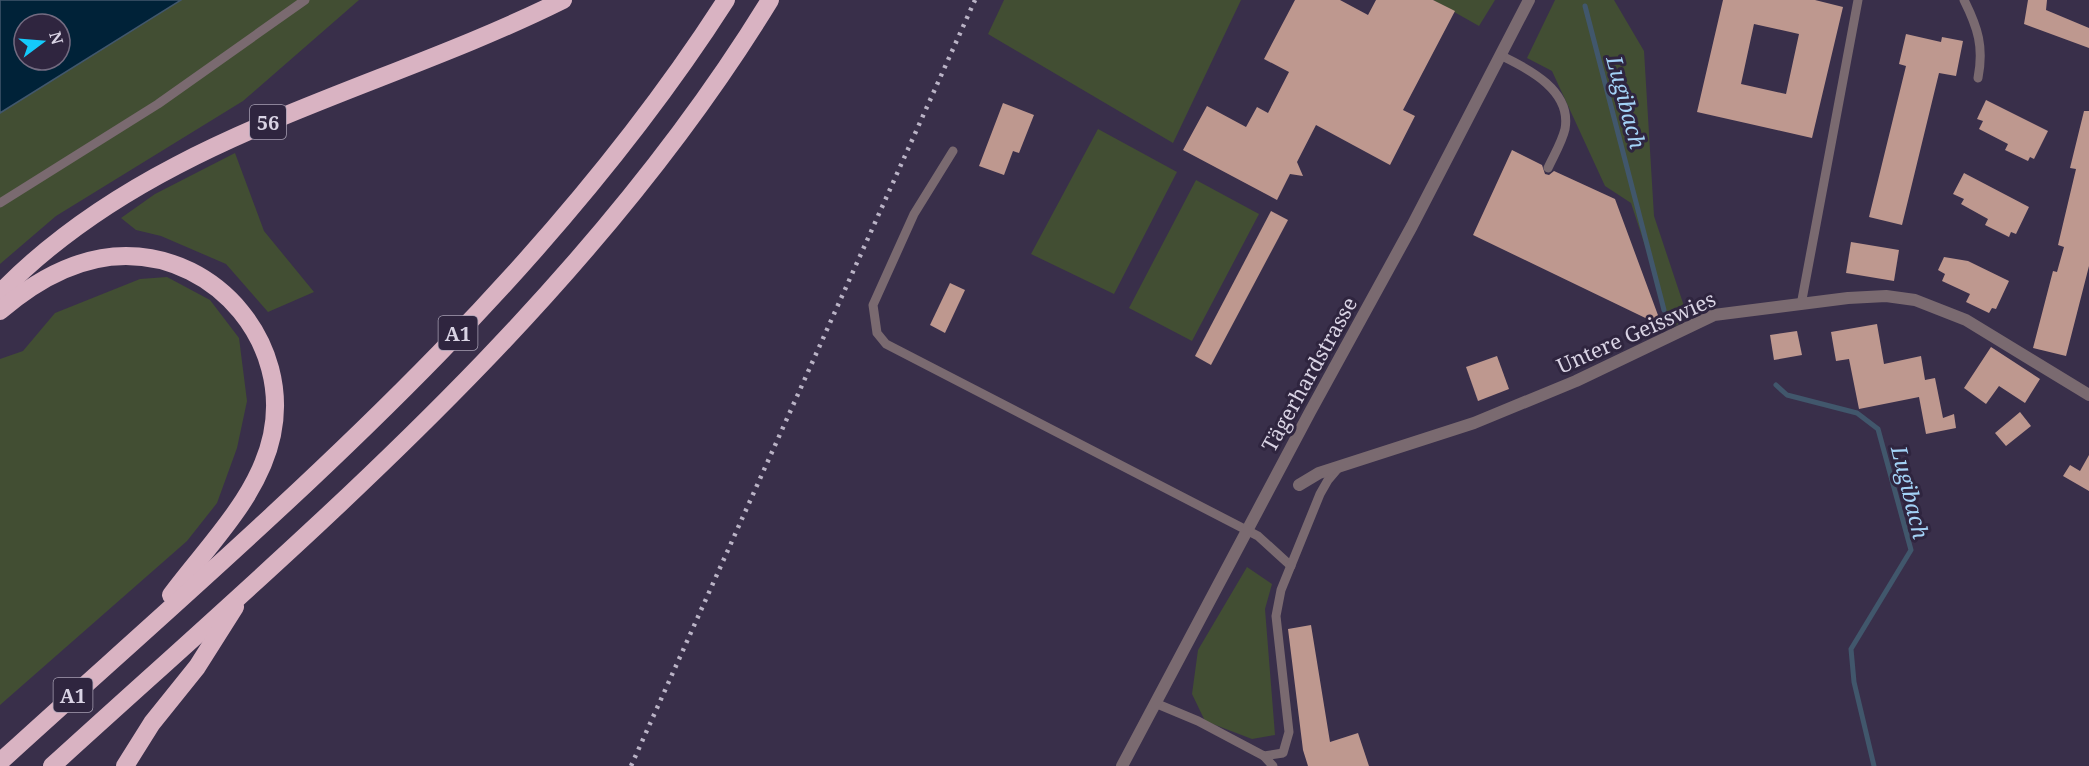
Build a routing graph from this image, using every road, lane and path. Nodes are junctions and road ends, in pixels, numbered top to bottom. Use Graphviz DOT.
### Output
graph roads {
  1 [pos="305,0"];
  2 [pos="563,0"];
  3 [pos="726,0"];
  4 [pos="770,0"];
  5 [pos="1529,0"];
  6 [pos="1858,0"];
  7 [pos="1964,0"];
  8 [pos="1502,56"];
  9 [pos="1978,78"];
  10 [pos="953,151"];
  11 [pos="1548,168"];
  12 [pos="0,203"];
  13 [pos="0,293"];
  14 [pos="1801,305"];
  15 [pos="0,311"];
  16 [pos="2089,395"];
  17 [pos="1339,467"];
  18 [pos="1299,485"];
  19 [pos="1246,532"];
  20 [pos="1291,566"];
  21 [pos="249,586"];
  22 [pos="147,628"];
  23 [pos="1155,703"];
  24 [pos="1264,756"];
  25 [pos="0,762"];
  26 [pos="52,766"];
  27 [pos="125,766"];
  28 [pos="1122,766"];
  29 [pos="1273,766"];
  1 -- 12 [label="lane"];
  2 -- 13 [label="highway, 56"];
  3 -- 22 [label="highway, A1"];
  4 -- 21 [label="highway, A1"];
  5 -- 8 [label="street, Tägerhardstrasse"];
  6 -- 14 [label="lane"];
  7 -- 9 [label="lane"];
  8 -- 11 [label="lane"];
  8 -- 19 [label="street, Tägerhardstrasse"];
  10 -- 19 [label="lane"];
  14 -- 16 [label="street, Untere Geisswies"];
  14 -- 17 [label="street, Untere Geisswies"];
  15 -- 22 [label="highway"];
  17 -- 18 [label="street, Untere Geisswies"];
  17 -- 20 [label="lane"];
  19 -- 20 [label="lane"];
  19 -- 23 [label="street, Tägerhardstrasse"];
  20 -- 24 [label="lane"];
  21 -- 26 [label="highway, A1"];
  21 -- 27 [label="highway"];
  22 -- 25 [label="highway, A1"];
  23 -- 24 [label="lane"];
  23 -- 28 [label="street, Tägerhardstrasse"];
  24 -- 29 [label="lane"];
}
